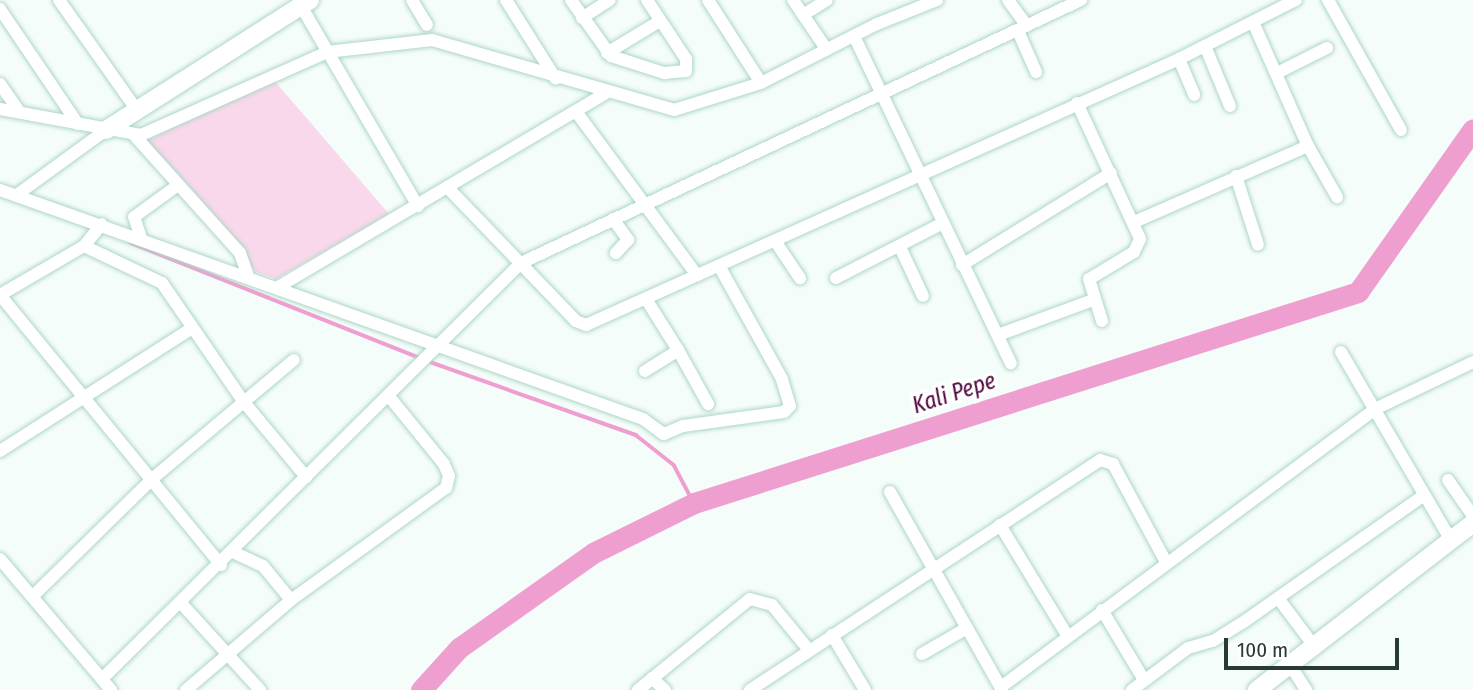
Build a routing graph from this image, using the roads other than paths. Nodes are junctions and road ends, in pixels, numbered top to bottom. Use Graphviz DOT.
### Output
graph roads {
  1 [pos="59,0"];
  2 [pos="412,0"];
  3 [pos="506,0"];
  4 [pos="571,0"];
  5 [pos="610,0"];
  6 [pos="647,0"];
  7 [pos="708,0"];
  8 [pos="793,0"];
  9 [pos="827,0"];
  10 [pos="937,0"];
  11 [pos="1008,0"];
  12 [pos="1081,0"];
  13 [pos="1296,0"];
  14 [pos="1328,0"];
  15 [pos="306,3"];
  16 [pos="0,9"];
  17 [pos="803,15"];
  18 [pos="582,18"];
  19 [pos="660,20"];
  20 [pos="1253,22"];
  21 [pos="427,25"];
  22 [pos="1022,29"];
  23 [pos="854,36"];
  24 [pos="1205,46"];
  25 [pos="1327,48"];
  26 [pos="827,50"];
  27 [pos="327,52"];
  28 [pos="607,53"];
  29 [pos="1179,60"];
  30 [pos="1036,72"];
  31 [pos="1277,73"];
  32 [pos="556,79"];
  33 [pos="761,83"];
  34 [pos="0,84"];
  35 [pos="882,92"];
  36 [pos="606,93"];
  37 [pos="1194,95"];
  38 [pos="1077,103"];
  39 [pos="1230,106"];
  40 [pos="0,110"];
  41 [pos="137,110"];
  42 [pos="20,113"];
  43 [pos="578,113"];
  44 [pos="78,124"];
  45 [pos="106,130"];
  46 [pos="1401,130"];
  47 [pos="134,135"];
  48 [pos="1308,146"];
  49 [pos="1111,173"];
  50 [pos="918,174"];
  51 [pos="1236,176"];
  52 [pos="178,185"];
  53 [pos="447,187"];
  54 [pos="0,190"];
  55 [pos="19,194"];
  56 [pos="1337,198"];
  57 [pos="646,203"];
  58 [pos="418,206"];
  59 [pos="613,219"];
  60 [pos="1134,222"];
  61 [pos="943,223"];
  62 [pos="94,234"];
  63 [pos="141,238"];
  64 [pos="775,241"];
  65 [pos="1258,245"];
  66 [pos="900,247"];
  67 [pos="616,253"];
  68 [pos="521,263"];
  69 [pos="962,265"];
  70 [pos="719,266"];
  71 [pos="697,275"];
  72 [pos="248,276"];
  73 [pos="800,278"];
  74 [pos="836,278"];
  75 [pos="278,288"];
  76 [pos="0,295"];
  77 [pos="923,296"];
  78 [pos="646,299"];
  79 [pos="1093,300"];
  80 [pos="1102,321"];
  81 [pos="191,328"];
  82 [pos="998,335"];
  83 [pos="678,350"];
  84 [pos="433,351"];
  85 [pos="1341,352"];
  86 [pos="294,360"];
  87 [pos="1473,362"];
  88 [pos="1011,363"];
  89 [pos="645,371"];
  90 [pos="388,396"];
  91 [pos="84,398"];
  92 [pos="243,401"];
  93 [pos="708,404"];
  94 [pos="1375,410"];
  95 [pos="0,451"];
  96 [pos="306,477"];
  97 [pos="152,479"];
  98 [pos="1448,480"];
  99 [pos="890,492"];
  100 [pos="1423,496"];
  101 [pos="1473,516"];
  102 [pos="1473,523"];
  103 [pos="1000,525"];
  104 [pos="1451,540"];
  105 [pos="233,552"];
  106 [pos="0,559"];
  107 [pos="1166,562"];
  108 [pos="221,565"];
  109 [pos="934,568"];
  110 [pos="33,596"];
  111 [pos="1278,598"];
  112 [pos="291,600"];
  113 [pos="180,602"];
  114 [pos="1102,610"];
  115 [pos="967,628"];
  116 [pos="832,635"];
  117 [pos="1067,635"];
  118 [pos="1314,646"];
  119 [pos="809,650"];
  120 [pos="226,654"];
  121 [pos="922,654"];
  122 [pos="1290,665"];
  123 [pos="652,678"];
  124 [pos="102,680"];
  125 [pos="1144,680"];
  126 [pos="1002,688"];
  127 [pos="111,690"];
  128 [pos="186,690"];
  129 [pos="260,690"];
  130 [pos="638,690"];
  131 [pos="665,690"];
  132 [pos="750,690"];
  133 [pos="865,690"];
  134 [pos="1132,690"];
  135 [pos="1256,690"];
  136 [pos="1306,690"];
  1 -- 41 [label="street"];
  2 -- 21 [label="street"];
  3 -- 32 [label="street"];
  4 -- 18 [label="street"];
  5 -- 18 [label="street"];
  6 -- 19 [label="street"];
  7 -- 33 [label="street"];
  8 -- 17 [label="street"];
  9 -- 17 [label="street"];
  10 -- 23 [label="street"];
  11 -- 22 [label="street"];
  12 -- 22 [label="street"];
  13 -- 20 [label="street"];
  14 -- 46 [label="street"];
  15 -- 27 [label="street"];
  15 -- 41 [label="street"];
  16 -- 44 [label="street"];
  17 -- 26 [label="street"];
  18 -- 28 [label="street"];
  19 -- 28 [label="street"];
  19 -- 28 [label="street"];
  20 -- 24 [label="street"];
  20 -- 31 [label="street"];
  22 -- 30 [label="street"];
  22 -- 35 [label="street"];
  23 -- 26 [label="street"];
  23 -- 35 [label="street"];
  24 -- 29 [label="street"];
  24 -- 39 [label="street"];
  25 -- 31 [label="street"];
  26 -- 33 [label="street"];
  27 -- 32 [label="street"];
  27 -- 47 [label="street"];
  27 -- 58 [label="street"];
  29 -- 37 [label="street"];
  29 -- 38 [label="street"];
  31 -- 48 [label="street"];
  32 -- 36 [label="street"];
  33 -- 36 [label="street"];
  34 -- 42 [label="street"];
  35 -- 50 [label="street"];
  35 -- 57 [label="street"];
  36 -- 43 [label="street"];
  38 -- 49 [label="street"];
  38 -- 50 [label="street"];
  40 -- 42 [label="street"];
  41 -- 45 [label="street"];
  42 -- 44 [label="street"];
  43 -- 53 [label="street"];
  43 -- 57 [label="street"];
  44 -- 45 [label="street"];
  45 -- 47 [label="street"];
  45 -- 55 [label="street"];
  47 -- 52 [label="street"];
  48 -- 51 [label="street"];
  48 -- 56 [label="street"];
  49 -- 60 [label="street"];
  49 -- 69 [label="street"];
  50 -- 61 [label="street"];
  50 -- 64 [label="street"];
  51 -- 60 [label="street"];
  51 -- 65 [label="street"];
  52 -- 63 [label="street"];
  52 -- 72 [label="street"];
  53 -- 58 [label="street"];
  53 -- 68 [label="street"];
  54 -- 55 [label="street"];
  55 -- 62 [label="street"];
  57 -- 59 [label="street"];
  57 -- 71 [label="street"];
  58 -- 75 [label="street"];
  59 -- 67 [label="street"];
  59 -- 68 [label="street"];
  60 -- 79 [label="street"];
  61 -- 66 [label="street"];
  61 -- 69 [label="street"];
  62 -- 63 [label="street"];
  62 -- 76 [label="street"];
  62 -- 81 [label="street"];
  63 -- 72 [label="street"];
  64 -- 70 [label="street"];
  64 -- 73 [label="street"];
  66 -- 74 [label="street"];
  66 -- 77 [label="street"];
  68 -- 78 [label="street"];
  68 -- 84 [label="street"];
  69 -- 82 [label="street"];
  70 -- 71 [label="street"];
  70 -- 84 [label="street"];
  71 -- 78 [label="street"];
  72 -- 75 [label="street"];
  75 -- 84 [label="street"];
  76 -- 91 [label="street"];
  78 -- 83 [label="street"];
  79 -- 80 [label="street"];
  79 -- 82 [label="street"];
  81 -- 91 [label="street"];
  81 -- 92 [label="street"];
  82 -- 88 [label="street"];
  83 -- 89 [label="street"];
  83 -- 93 [label="street"];
  84 -- 90 [label="street"];
  85 -- 94 [label="street"];
  86 -- 92 [label="street"];
  87 -- 94 [label="street"];
  90 -- 96 [label="street"];
  90 -- 112 [label="street"];
  91 -- 95 [label="street"];
  91 -- 97 [label="street"];
  92 -- 96 [label="street"];
  92 -- 97 [label="street"];
  94 -- 100 [label="street"];
  94 -- 107 [label="street"];
  96 -- 105 [label="street"];
  97 -- 108 [label="street"];
  97 -- 110 [label="street"];
  98 -- 101 [label="street"];
  99 -- 109 [label="street"];
  100 -- 104 [label="street"];
  100 -- 111 [label="street"];
  102 -- 104 [label="street"];
  103 -- 107 [label="street"];
  103 -- 109 [label="street"];
  103 -- 117 [label="street"];
  104 -- 118 [label="street"];
  105 -- 108 [label="street"];
  105 -- 112 [label="street"];
  106 -- 110 [label="street"];
  107 -- 114 [label="street"];
  108 -- 113 [label="street"];
  109 -- 115 [label="street"];
  109 -- 116 [label="street"];
  110 -- 124 [label="street"];
  111 -- 118 [label="street"];
  111 -- 125 [label="street"];
  112 -- 120 [label="street"];
  113 -- 120 [label="street"];
  113 -- 124 [label="street"];
  114 -- 117 [label="street"];
  114 -- 125 [label="street"];
  115 -- 121 [label="street"];
  115 -- 126 [label="street"];
  116 -- 119 [label="street"];
  116 -- 133 [label="street"];
  117 -- 126 [label="street"];
  118 -- 122 [label="street"];
  119 -- 123 [label="street"];
  119 -- 132 [label="street"];
  120 -- 128 [label="street"];
  120 -- 129 [label="street"];
  122 -- 135 [label="street"];
  122 -- 136 [label="street"];
  123 -- 130 [label="street"];
  123 -- 131 [label="street"];
  124 -- 127 [label="street"];
  125 -- 134 [label="street"];
}
